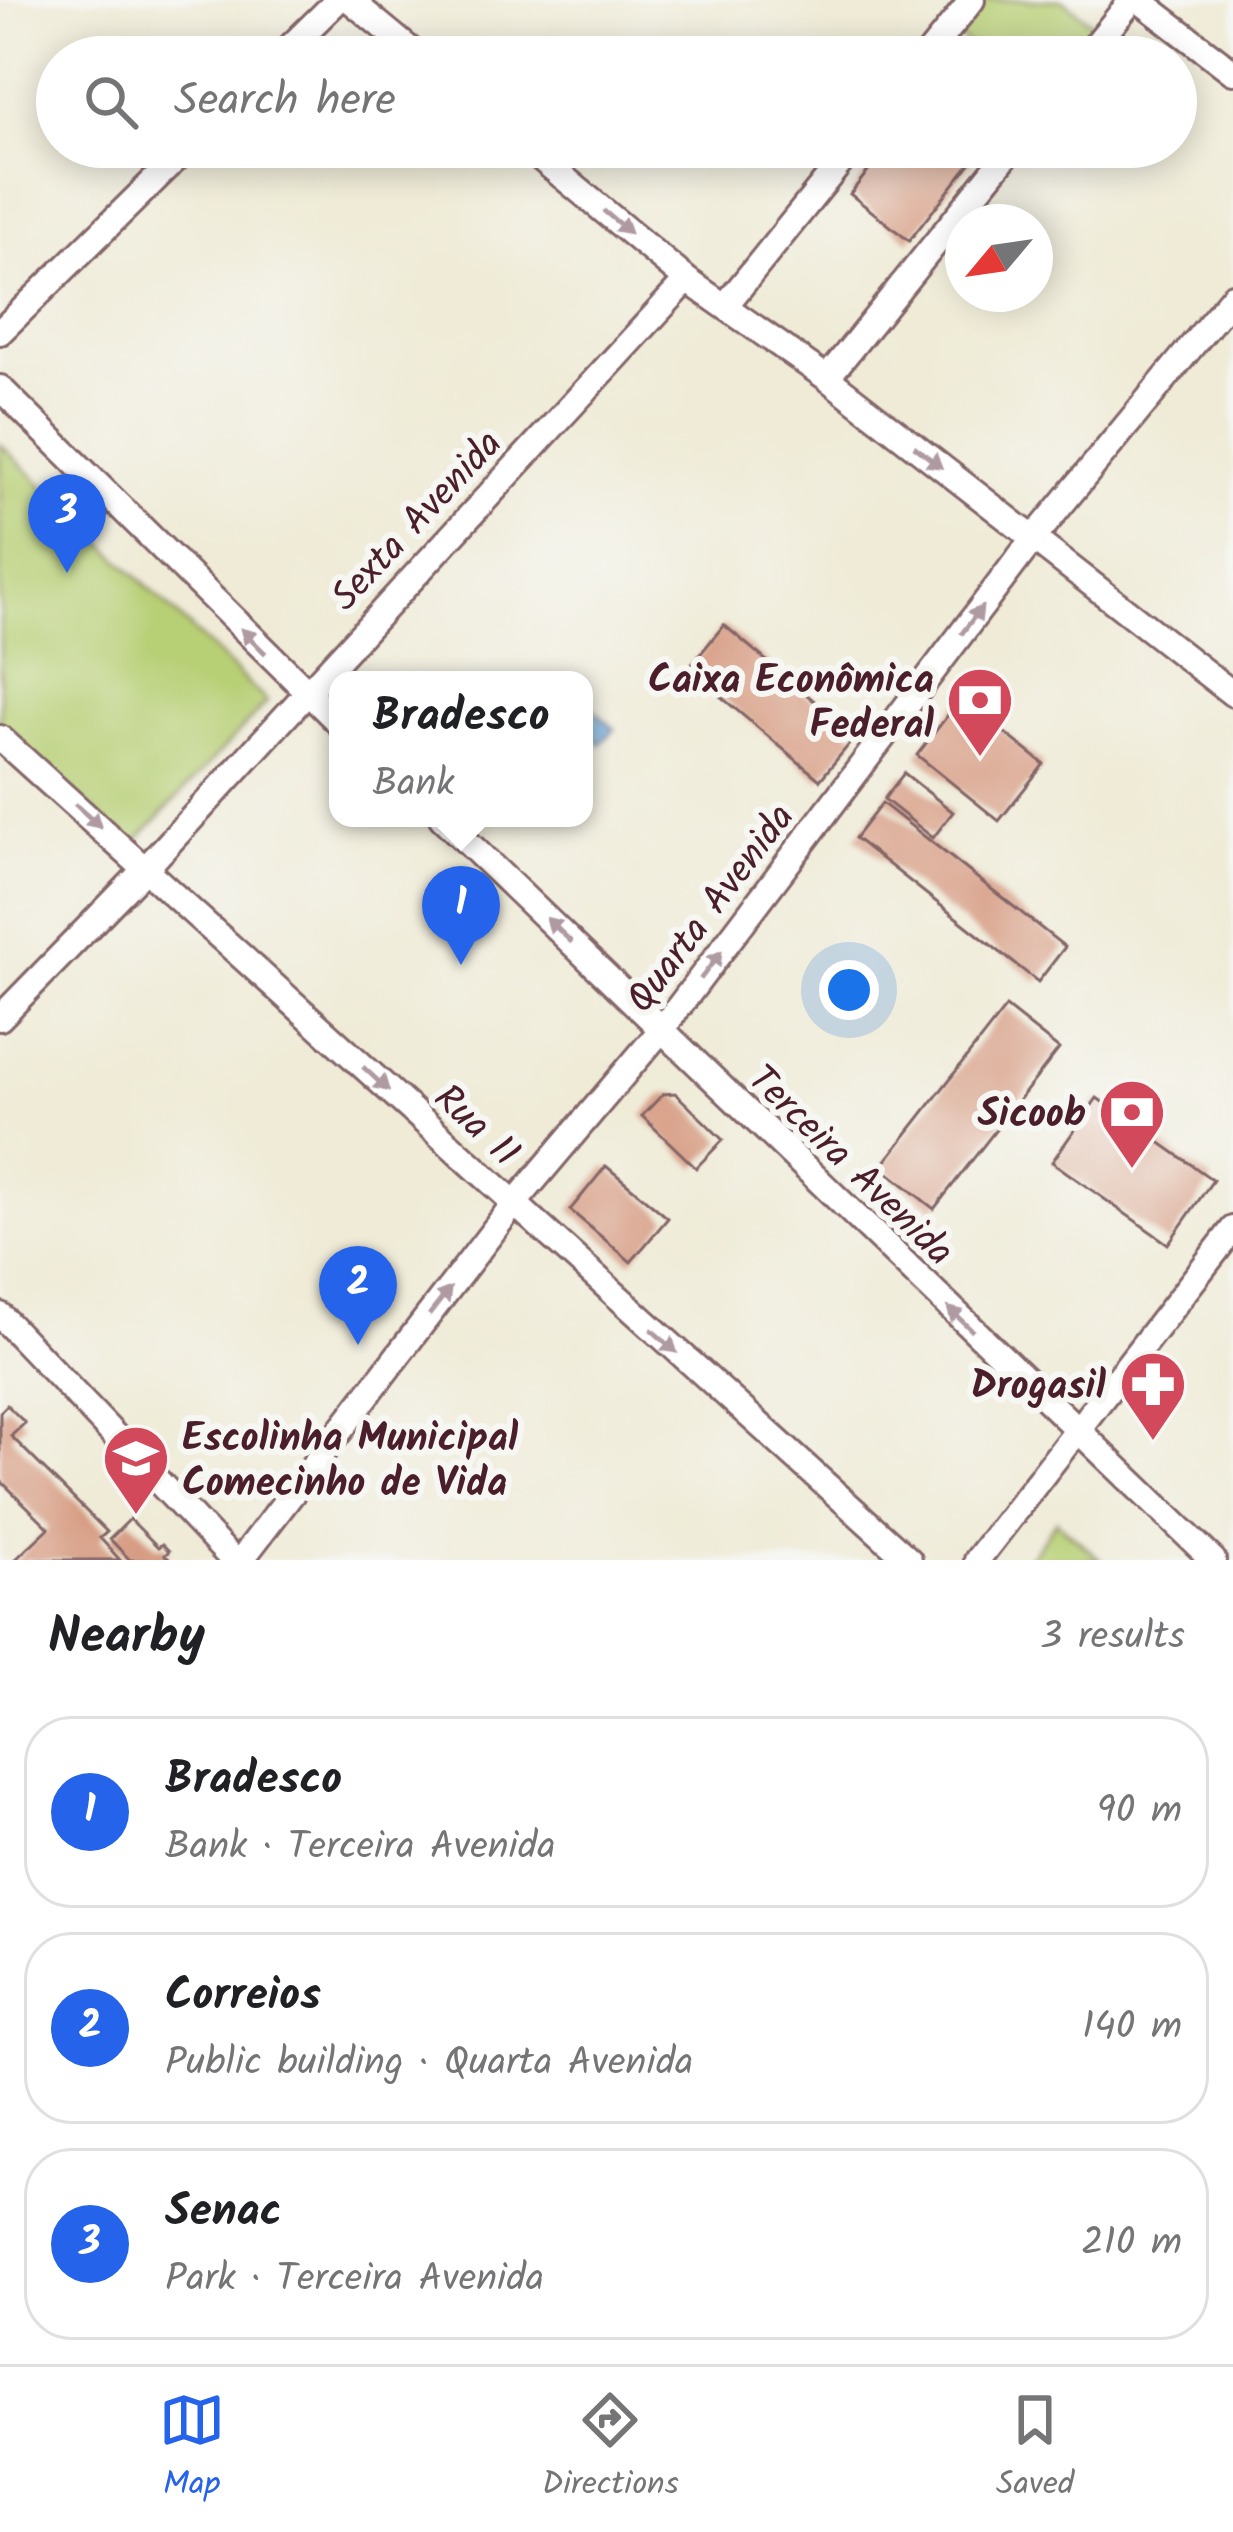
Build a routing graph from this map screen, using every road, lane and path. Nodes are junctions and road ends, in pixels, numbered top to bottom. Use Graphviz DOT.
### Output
graph roads {
  1 [pos="338,0"];
  2 [pos="350,0"];
  3 [pos="972,0"];
  4 [pos="1136,0"];
  5 [pos="301,36"];
  6 [pos="394,36"];
  7 [pos="943,36"];
  8 [pos="1104,36"];
  9 [pos="1184,36"];
  10 [pos="1197,45"];
  11 [pos="1233,72"];
  12 [pos="167,168"];
  13 [pos="552,168"];
  14 [pos="836,168"];
  15 [pos="996,168"];
  16 [pos="687,280"];
  17 [pos="1233,296"];
  18 [pos="725,306"];
  19 [pos="0,332"];
  20 [pos="826,378"];
  21 [pos="0,388"];
  22 [pos="1033,539"];
  23 [pos="304,691"];
  24 [pos="1233,694"];
  25 [pos="329,714"];
  26 [pos="0,738"];
  27 [pos="451,827"];
  28 [pos="146,868"];
  29 [pos="0,1018"];
  30 [pos="662,1029"];
  31 [pos="513,1205"];
  32 [pos="1233,1229"];
  33 [pos="0,1315"];
  34 [pos="1074,1430"];
  35 [pos="237,1560"];
  36 [pos="909,1560"];
  37 [pos="977,1560"];
  38 [pos="1213,1560"];
  1 -- 5 [label="street"];
  2 -- 6 [label="street"];
  3 -- 7 [label="street"];
  4 -- 8 [label="street"];
  4 -- 9 [label="street"];
  10 -- 11 [label="street"];
  12 -- 19 [label="street"];
  13 -- 16 [label="street, one-way"];
  14 -- 18 [label="street"];
  15 -- 20 [label="street"];
  16 -- 18 [label="street"];
  16 -- 23 [label="street, Sexta Avenida"];
  17 -- 22 [label="street, Quarta Avenida"];
  18 -- 20 [label="street"];
  20 -- 22 [label="street, one-way"];
  23 -- 21 [label="street, one-way"];
  22 -- 24 [label="street"];
  30 -- 22 [label="street, Quarta Avenida, one-way"];
  23 -- 25 [label="street"];
  23 -- 28 [label="street, Sexta Avenida"];
  26 -- 28 [label="street, Rua 11, one-way"];
  30 -- 27 [label="street, Terceira Avenida, one-way"];
  28 -- 29 [label="street, Sexta Avenida"];
  28 -- 31 [label="street, Rua 11, one-way"];
  30 -- 31 [label="street, Quarta Avenida"];
  34 -- 30 [label="street, Terceira Avenida, one-way"];
  35 -- 31 [label="street, Quarta Avenida, one-way"];
  31 -- 36 [label="street, Rua 11, one-way"];
  32 -- 34 [label="street"];
  33 -- 35 [label="street"];
  34 -- 37 [label="street"];
  34 -- 38 [label="street, Terceira Avenida"];
}
